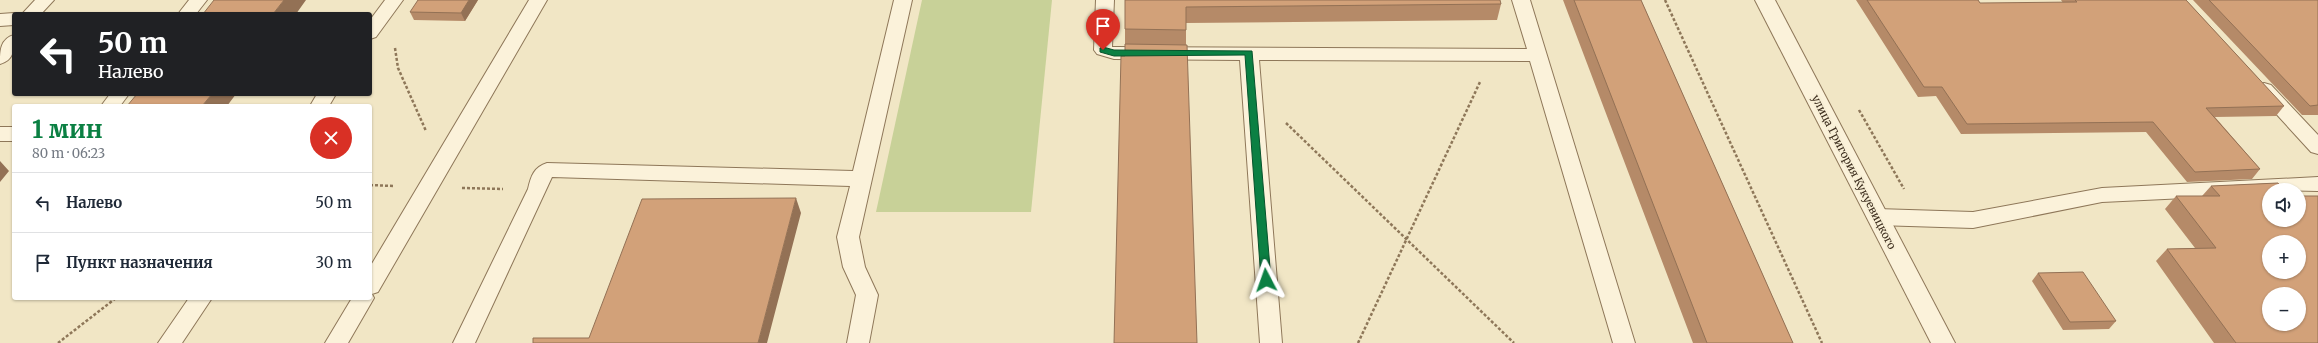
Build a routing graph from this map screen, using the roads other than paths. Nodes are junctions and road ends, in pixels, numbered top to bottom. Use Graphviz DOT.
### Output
graph roads {
  1 [pos="45,0"];
  2 [pos="198,0"];
  3 [pos="538,0"];
  4 [pos="903,0"];
  5 [pos="1106,0"];
  6 [pos="1521,0"];
  7 [pos="1765,0"];
  8 [pos="391,3"];
  9 [pos="33,12"];
  10 [pos="189,12"];
  11 [pos="0,20"];
  12 [pos="12,20"];
  13 [pos="372,30"];
  14 [pos="12,43"];
  15 [pos="1249,53"];
  16 [pos="1536,55"];
  17 [pos="0,58"];
  18 [pos="2255,79"];
  19 [pos="118,96"];
  20 [pos="112,104"];
  21 [pos="0,134"];
  22 [pos="12,134"];
  23 [pos="2318,146"];
  24 [pos="862,179"];
  25 [pos="2318,184"];
  26 [pos="1877,217"];
  27 [pos="372,283"];
  28 [pos="200,300"];
  29 [pos="362,300"];
  30 [pos="187,317"];
  31 [pos="152,343"];
  32 [pos="169,343"];
  33 [pos="336,343"];
  34 [pos="464,343"];
  35 [pos="858,343"];
  36 [pos="1271,343"];
  37 [pos="1624,343"];
  38 [pos="1943,343"];
  1 -- 9 [label="lane"];
  2 -- 10 [label="lane"];
  3 -- 27 [label="lane"];
  4 -- 24 [label="lane"];
  5 -- 15 [label="lane"];
  6 -- 16 [label="lane"];
  7 -- 26 [label="street, улица Григория Кукуевицкого"];
  8 -- 13 [label="lane"];
  11 -- 12 [label="lane"];
  14 -- 17 [label="lane"];
  15 -- 16 [label="lane"];
  15 -- 36 [label="lane"];
  16 -- 37 [label="lane"];
  18 -- 23 [label="lane"];
  19 -- 20 [label="lane"];
  21 -- 22 [label="lane"];
  24 -- 34 [label="lane"];
  24 -- 35 [label="lane"];
  25 -- 26 [label="lane"];
  26 -- 38 [label="street, улица Григория Кукуевицкого"];
  28 -- 30 [label="lane"];
  29 -- 33 [label="lane"];
  30 -- 31 [label="lane"];
  30 -- 32 [label="lane"];
}
